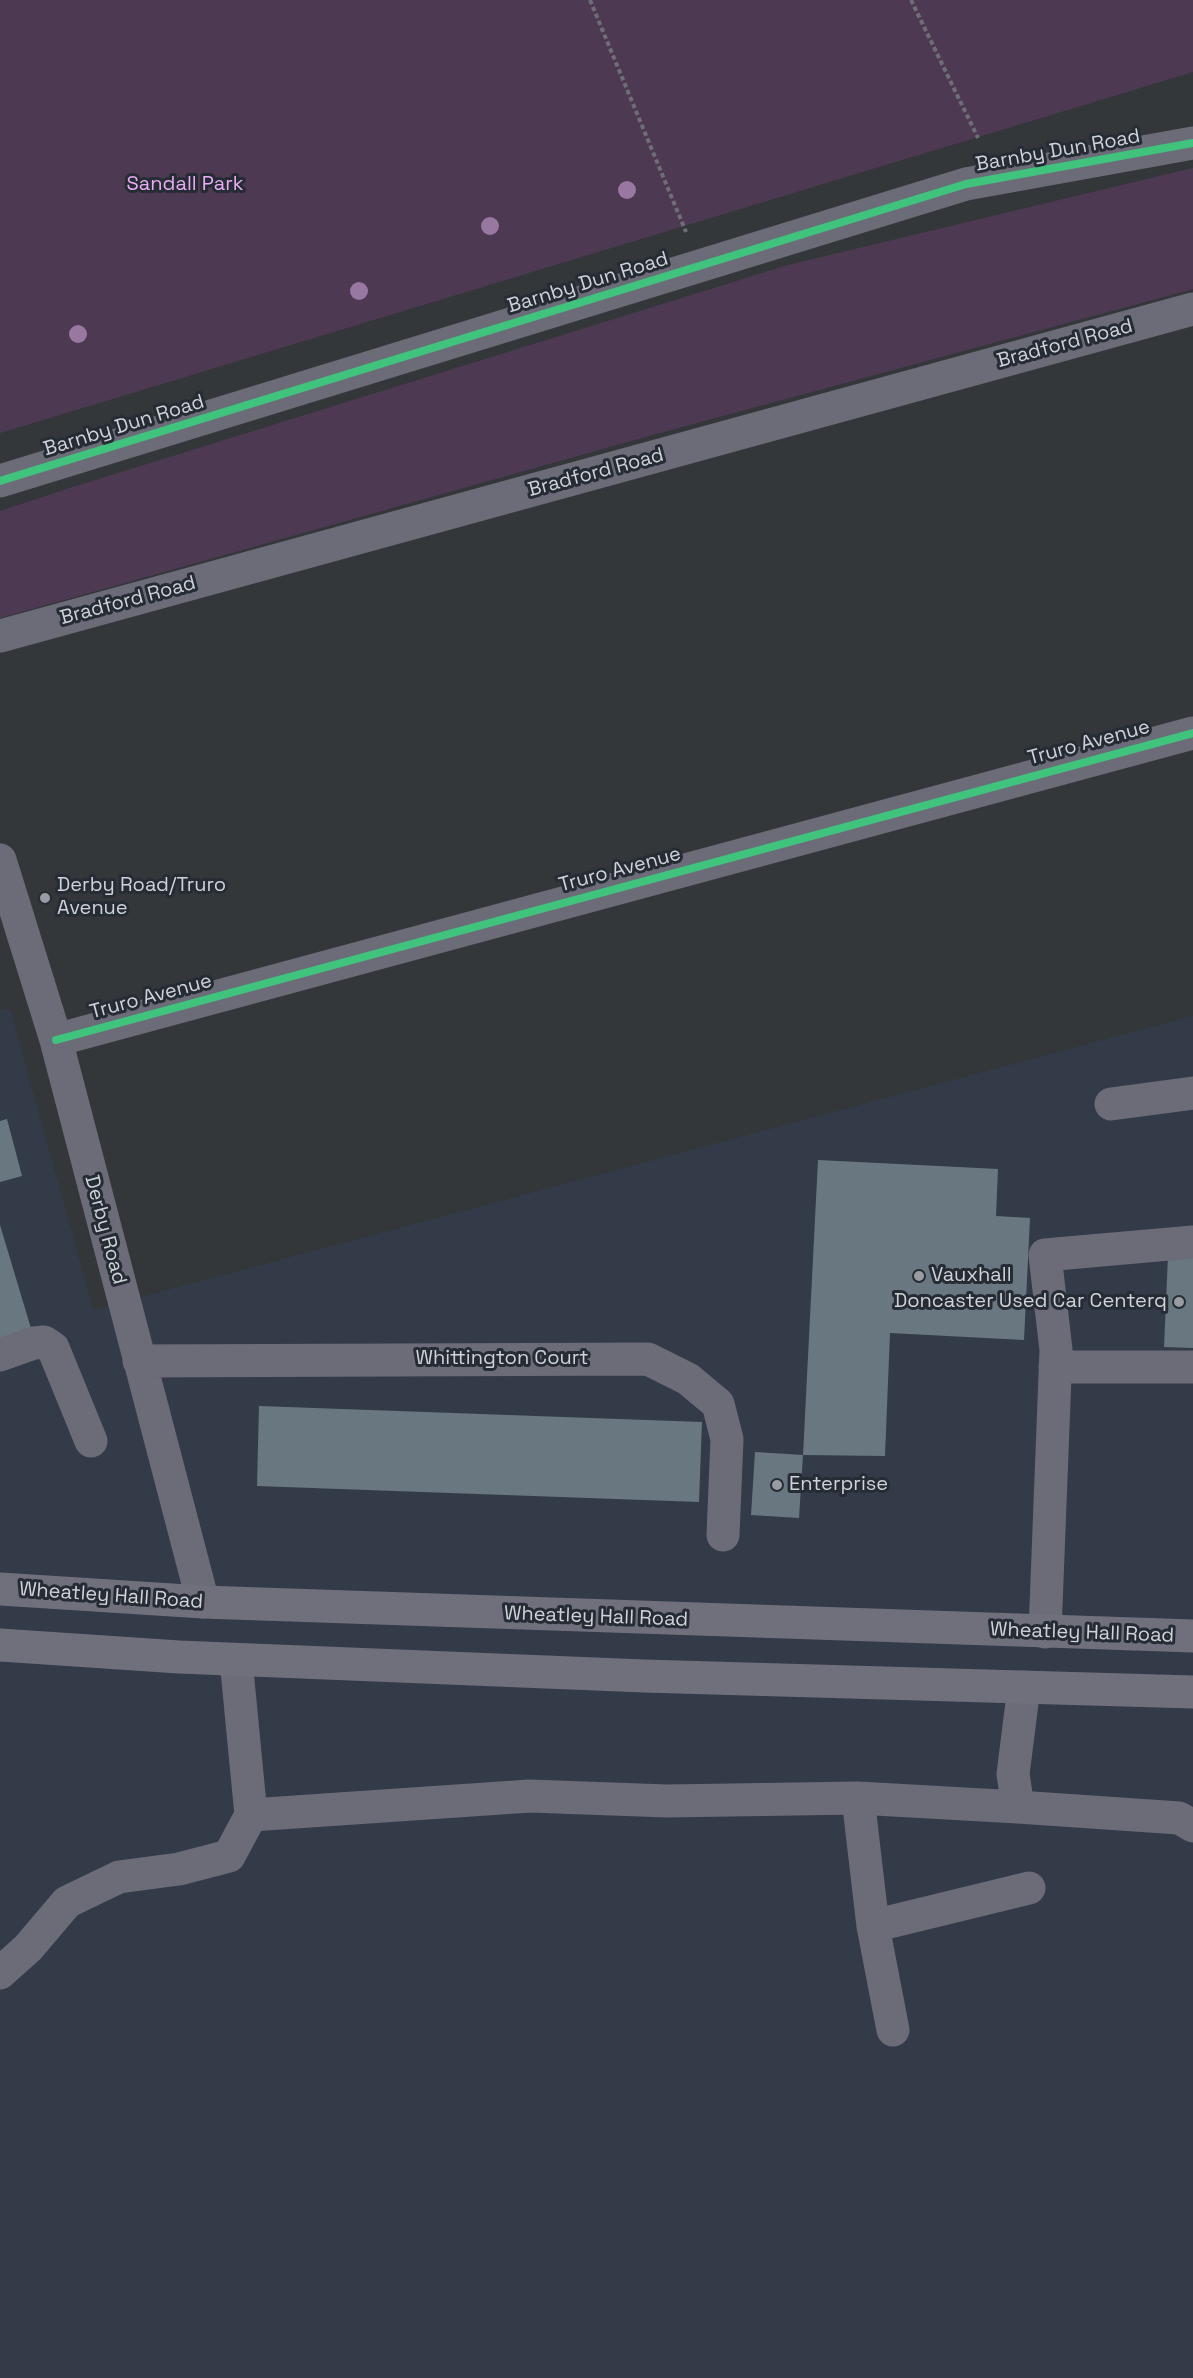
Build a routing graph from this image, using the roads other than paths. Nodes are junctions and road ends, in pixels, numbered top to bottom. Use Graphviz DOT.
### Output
graph roads {
  1 [pos="1193,142"];
  2 [pos="1193,309"];
  3 [pos="0,481"];
  4 [pos="0,636"];
  5 [pos="1193,732"];
  6 [pos="0,860"];
  7 [pos="56,1040"];
  8 [pos="1193,1093"];
  9 [pos="1111,1104"];
  10 [pos="1193,1242"];
  11 [pos="0,1355"];
  12 [pos="139,1360"];
  13 [pos="1055,1367"];
  14 [pos="1193,1367"];
  15 [pos="91,1441"];
  16 [pos="723,1535"];
  17 [pos="0,1589"];
  18 [pos="203,1602"];
  19 [pos="1045,1632"];
  20 [pos="1193,1636"];
  21 [pos="0,1645"];
  22 [pos="236,1660"];
  23 [pos="1024,1687"];
  24 [pos="1193,1692"];
  25 [pos="858,1798"];
  26 [pos="1018,1807"];
  27 [pos="251,1815"];
  28 [pos="1193,1826"];
  29 [pos="1029,1888"];
  30 [pos="873,1926"];
  31 [pos="0,1973"];
  32 [pos="893,2030"];
  1 -- 3 [label="street, Barnby Dun Road"];
  2 -- 4 [label="street, Bradford Road"];
  5 -- 7 [label="street, Truro Avenue"];
  6 -- 7 [label="street, Derby Road"];
  7 -- 12 [label="street, Derby Road"];
  8 -- 9 [label="street"];
  10 -- 13 [label="street"];
  11 -- 15 [label="street"];
  12 -- 16 [label="street, Whittington Court"];
  12 -- 18 [label="street, Derby Road"];
  13 -- 14 [label="street"];
  13 -- 19 [label="street"];
  17 -- 18 [label="highway, Wheatley Hall Road"];
  18 -- 19 [label="highway, Wheatley Hall Road"];
  19 -- 20 [label="highway, Wheatley Hall Road"];
  21 -- 22 [label="highway"];
  22 -- 23 [label="highway"];
  22 -- 27 [label="street"];
  23 -- 24 [label="highway"];
  23 -- 26 [label="street"];
  25 -- 26 [label="street"];
  25 -- 27 [label="street"];
  25 -- 30 [label="street"];
  26 -- 28 [label="street"];
  27 -- 31 [label="street"];
  29 -- 30 [label="street"];
  30 -- 32 [label="street"];
}
